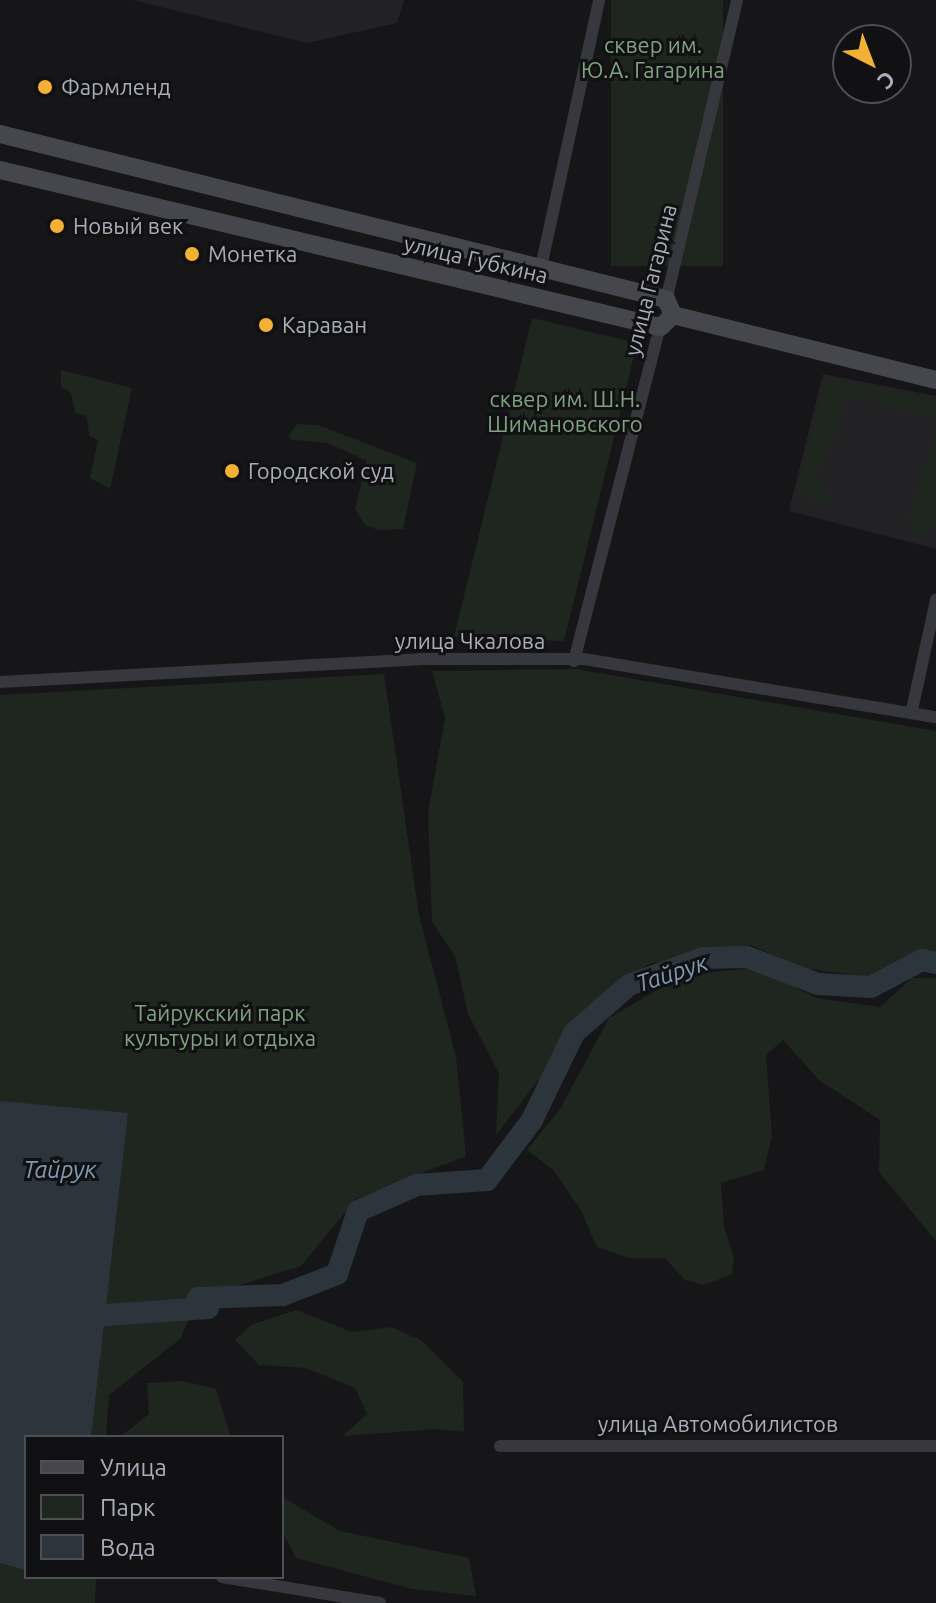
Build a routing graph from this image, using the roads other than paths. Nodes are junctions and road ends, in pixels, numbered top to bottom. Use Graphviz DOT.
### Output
graph roads {
  1 [pos="599,0"];
  2 [pos="737,0"];
  3 [pos="0,134"];
  4 [pos="0,170"];
  5 [pos="541,267"];
  6 [pos="666,314"];
  7 [pos="936,380"];
  8 [pos="936,600"];
  9 [pos="574,661"];
  10 [pos="0,682"];
  11 [pos="912,710"];
  12 [pos="936,717"];
  13 [pos="500,1446"];
  14 [pos="936,1446"];
  15 [pos="234,1579"];
  16 [pos="380,1603"];
  1 -- 5 [label="street"];
  2 -- 6 [label="street, улица Гагарина"];
  3 -- 5 [label="main road, улица Губкина"];
  4 -- 6 [label="main road, улица Губкина"];
  5 -- 6 [label="main road, улица Губкина"];
  6 -- 7 [label="main road, улица Губкина"];
  6 -- 9 [label="street, улица Гагарина"];
  8 -- 11 [label="street"];
  9 -- 10 [label="street, улица Чкалова"];
  9 -- 11 [label="street, улица Чкалова"];
  11 -- 12 [label="street, улица Чкалова"];
  13 -- 14 [label="street, улица Автомобилистов"];
  15 -- 16 [label="street"];
}
